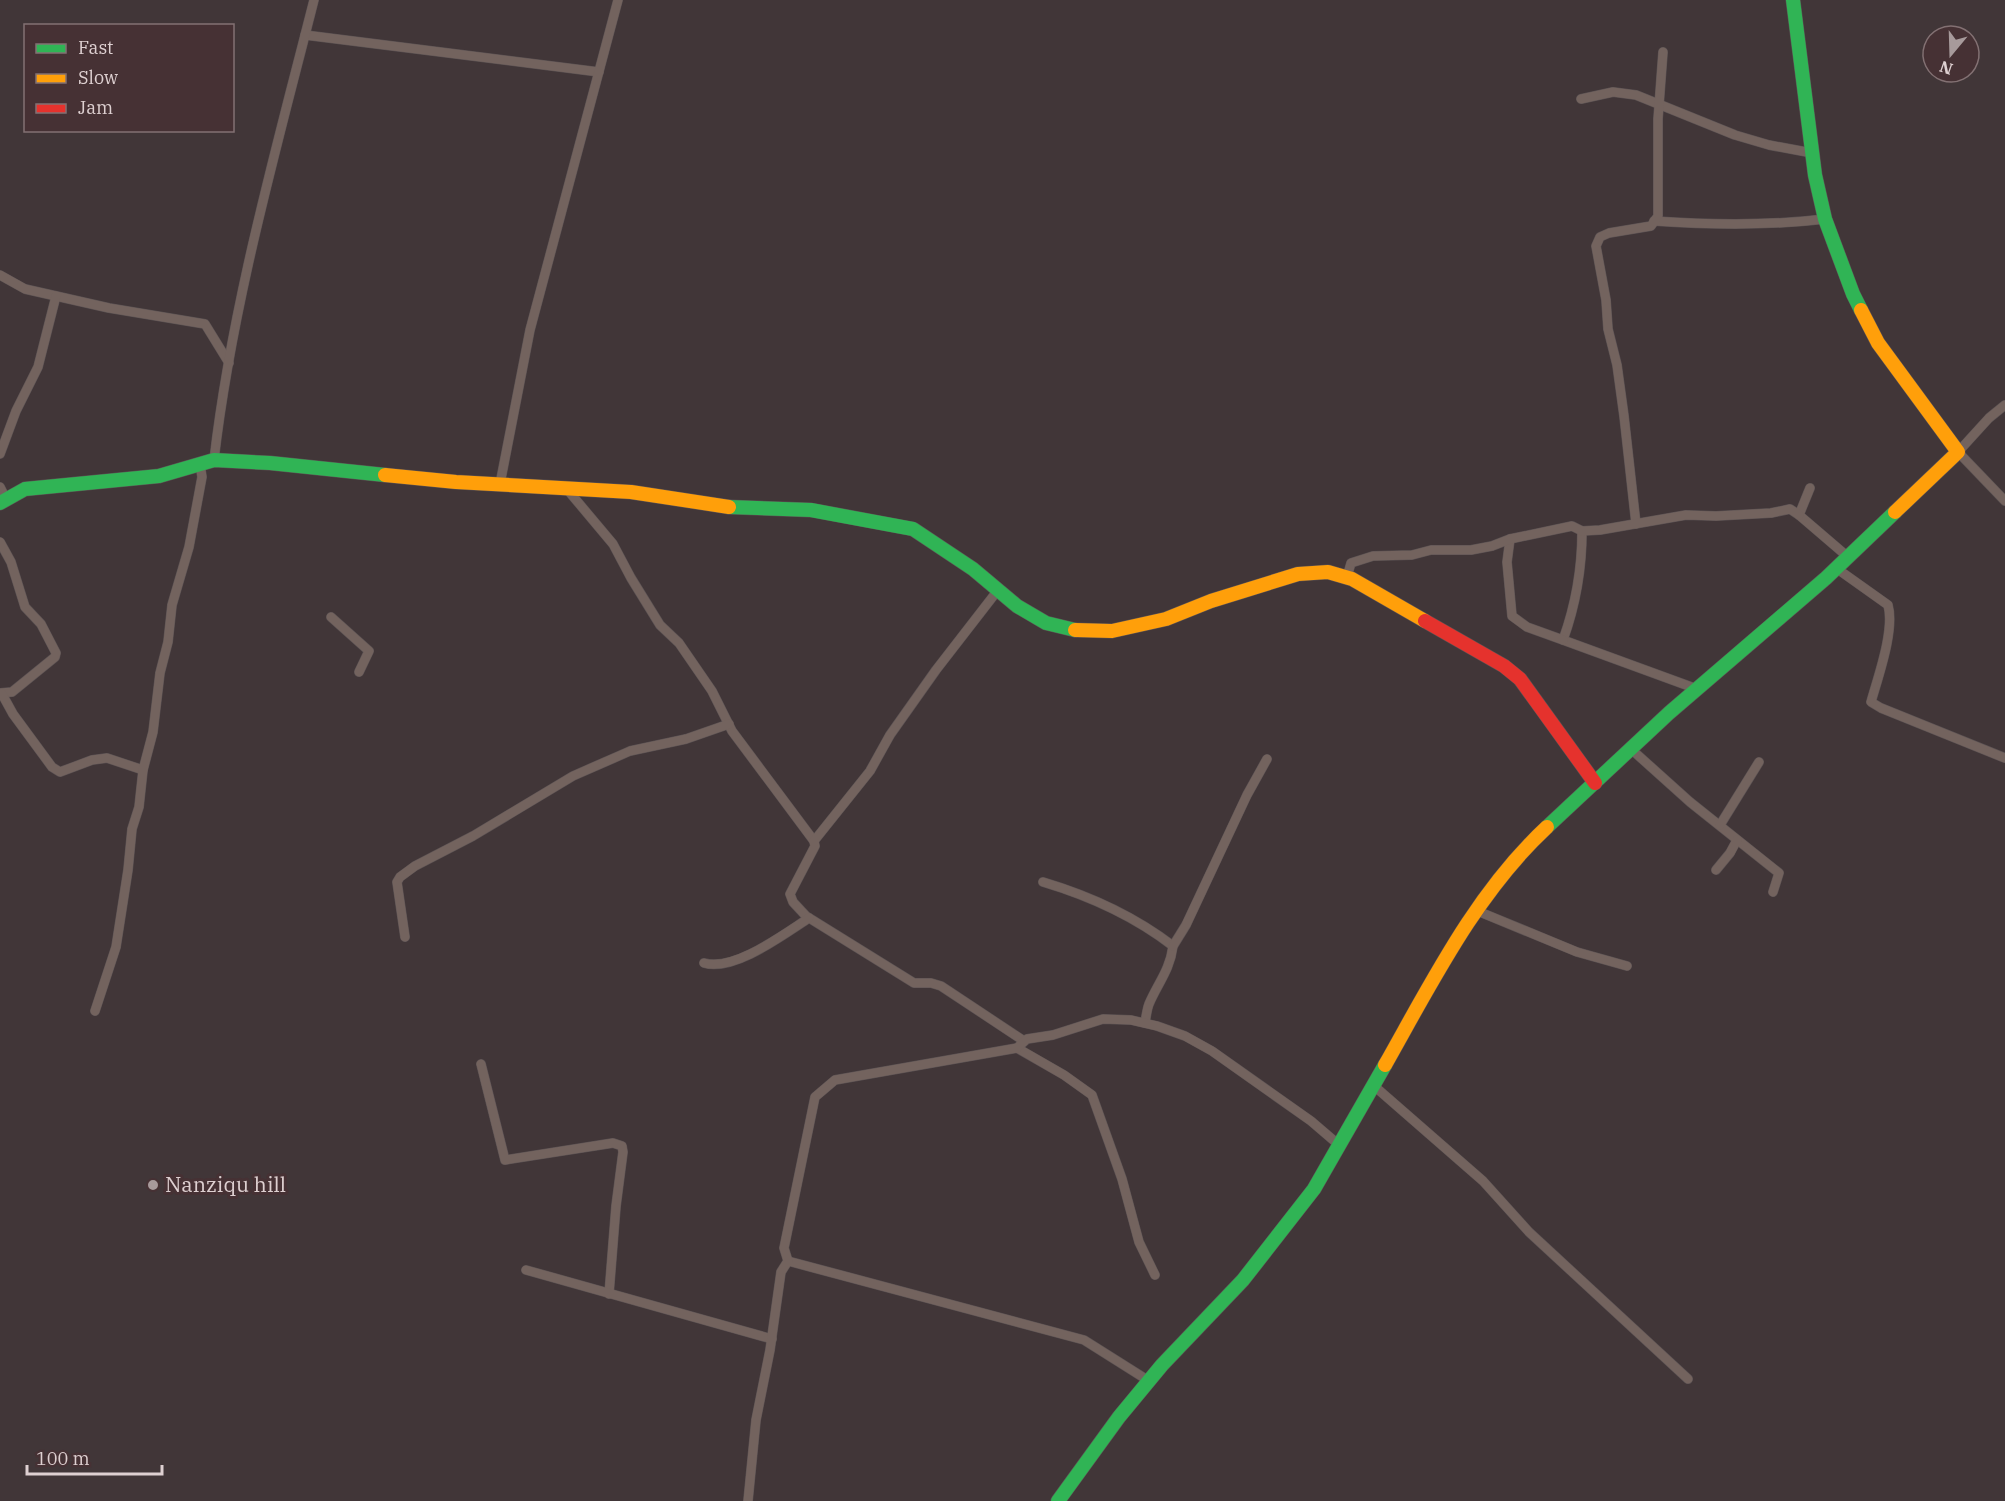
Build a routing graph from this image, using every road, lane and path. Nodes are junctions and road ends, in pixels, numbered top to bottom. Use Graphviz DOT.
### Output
graph roads {
  1 [pos="314,0"];
  2 [pos="618,0"];
  3 [pos="1793,0"];
  4 [pos="305,35"];
  5 [pos="1663,52"];
  6 [pos="599,72"];
  7 [pos="1581,99"];
  8 [pos="1659,105"];
  9 [pos="1812,153"];
  10 [pos="1826,219"];
  11 [pos="1654,221"];
  12 [pos="0,275"];
  13 [pos="56,296"];
  14 [pos="229,363"];
  15 [pos="2005,405"];
  16 [pos="1958,452"];
  17 [pos="0,454"];
  18 [pos="207,462"];
  19 [pos="500,484"];
  20 [pos="566,488"];
  21 [pos="1810,488"];
  22 [pos="2,496"];
  23 [pos="2005,501"];
  24 [pos="1798,515"];
  25 [pos="1636,524"];
  26 [pos="1582,531"];
  27 [pos="1510,539"];
  28 [pos="0,542"];
  29 [pos="1848,557"];
  30 [pos="1836,568"];
  31 [pos="1347,578"];
  32 [pos="998,590"];
  33 [pos="331,617"];
  34 [pos="1563,640"];
  35 [pos="359,672"];
  36 [pos="1697,689"];
  37 [pos="1,694"];
  38 [pos="729,724"];
  39 [pos="1631,749"];
  40 [pos="2005,758"];
  41 [pos="1267,759"];
  42 [pos="1759,762"];
  43 [pos="143,770"];
  44 [pos="1595,783"];
  45 [pos="1720,825"];
  46 [pos="1737,840"];
  47 [pos="814,841"];
  48 [pos="1716,870"];
  49 [pos="1043,882"];
  50 [pos="1773,892"];
  51 [pos="1475,910"];
  52 [pos="809,918"];
  53 [pos="405,937"];
  54 [pos="1173,946"];
  55 [pos="704,963"];
  56 [pos="1627,966"];
  57 [pos="94,1011"];
  58 [pos="1145,1023"];
  59 [pos="1020,1045"];
  60 [pos="481,1064"];
  61 [pos="1373,1085"];
  62 [pos="1339,1145"];
  63 [pos="788,1262"];
  64 [pos="526,1270"];
  65 [pos="1155,1275"];
  66 [pos="609,1294"];
  67 [pos="772,1339"];
  68 [pos="1688,1379"];
  69 [pos="1149,1381"];
  70 [pos="748,1501"];
  71 [pos="1058,1501"];
  1 -- 4 [label="street"];
  2 -- 6 [label="street"];
  3 -- 9 [label="street"];
  4 -- 6 [label="street"];
  4 -- 14 [label="street"];
  5 -- 8 [label="street"];
  6 -- 19 [label="street"];
  7 -- 8 [label="street"];
  8 -- 9 [label="street"];
  8 -- 11 [label="street"];
  9 -- 10 [label="street"];
  10 -- 11 [label="street"];
  10 -- 16 [label="street"];
  11 -- 25 [label="street"];
  12 -- 13 [label="street"];
  13 -- 14 [label="street"];
  13 -- 17 [label="street"];
  14 -- 18 [label="street"];
  15 -- 16 [label="street"];
  16 -- 23 [label="street"];
  16 -- 29 [label="street"];
  18 -- 19 [label="street"];
  18 -- 22 [label="street"];
  18 -- 43 [label="street"];
  19 -- 20 [label="street"];
  20 -- 32 [label="street"];
  20 -- 38 [label="street"];
  21 -- 24 [label="street"];
  24 -- 25 [label="street"];
  24 -- 29 [label="street"];
  25 -- 26 [label="street"];
  26 -- 27 [label="street"];
  26 -- 34 [label="street"];
  27 -- 31 [label="street"];
  27 -- 34 [label="street"];
  28 -- 37 [label="street"];
  29 -- 30 [label="street"];
  30 -- 36 [label="street"];
  30 -- 40 [label="street"];
  31 -- 32 [label="street"];
  31 -- 44 [label="street"];
  32 -- 47 [label="street"];
  33 -- 35 [label="street"];
  34 -- 36 [label="street"];
  36 -- 39 [label="street"];
  37 -- 43 [label="street"];
  38 -- 47 [label="street"];
  38 -- 53 [label="street"];
  39 -- 44 [label="street"];
  39 -- 45 [label="street"];
  41 -- 54 [label="street"];
  42 -- 45 [label="street"];
  43 -- 57 [label="street"];
  44 -- 51 [label="street"];
  45 -- 46 [label="street"];
  46 -- 48 [label="street"];
  46 -- 50 [label="street"];
  47 -- 52 [label="street"];
  49 -- 54 [label="street"];
  51 -- 56 [label="street"];
  51 -- 61 [label="street"];
  52 -- 55 [label="street"];
  52 -- 59 [label="street"];
  54 -- 58 [label="street"];
  58 -- 59 [label="street"];
  58 -- 62 [label="street"];
  59 -- 63 [label="street"];
  59 -- 65 [label="street"];
  60 -- 66 [label="street"];
  61 -- 62 [label="street"];
  61 -- 68 [label="street"];
  62 -- 69 [label="street"];
  63 -- 67 [label="street"];
  63 -- 69 [label="street"];
  64 -- 66 [label="street"];
  66 -- 67 [label="street"];
  67 -- 70 [label="street"];
  69 -- 71 [label="street"];
}
